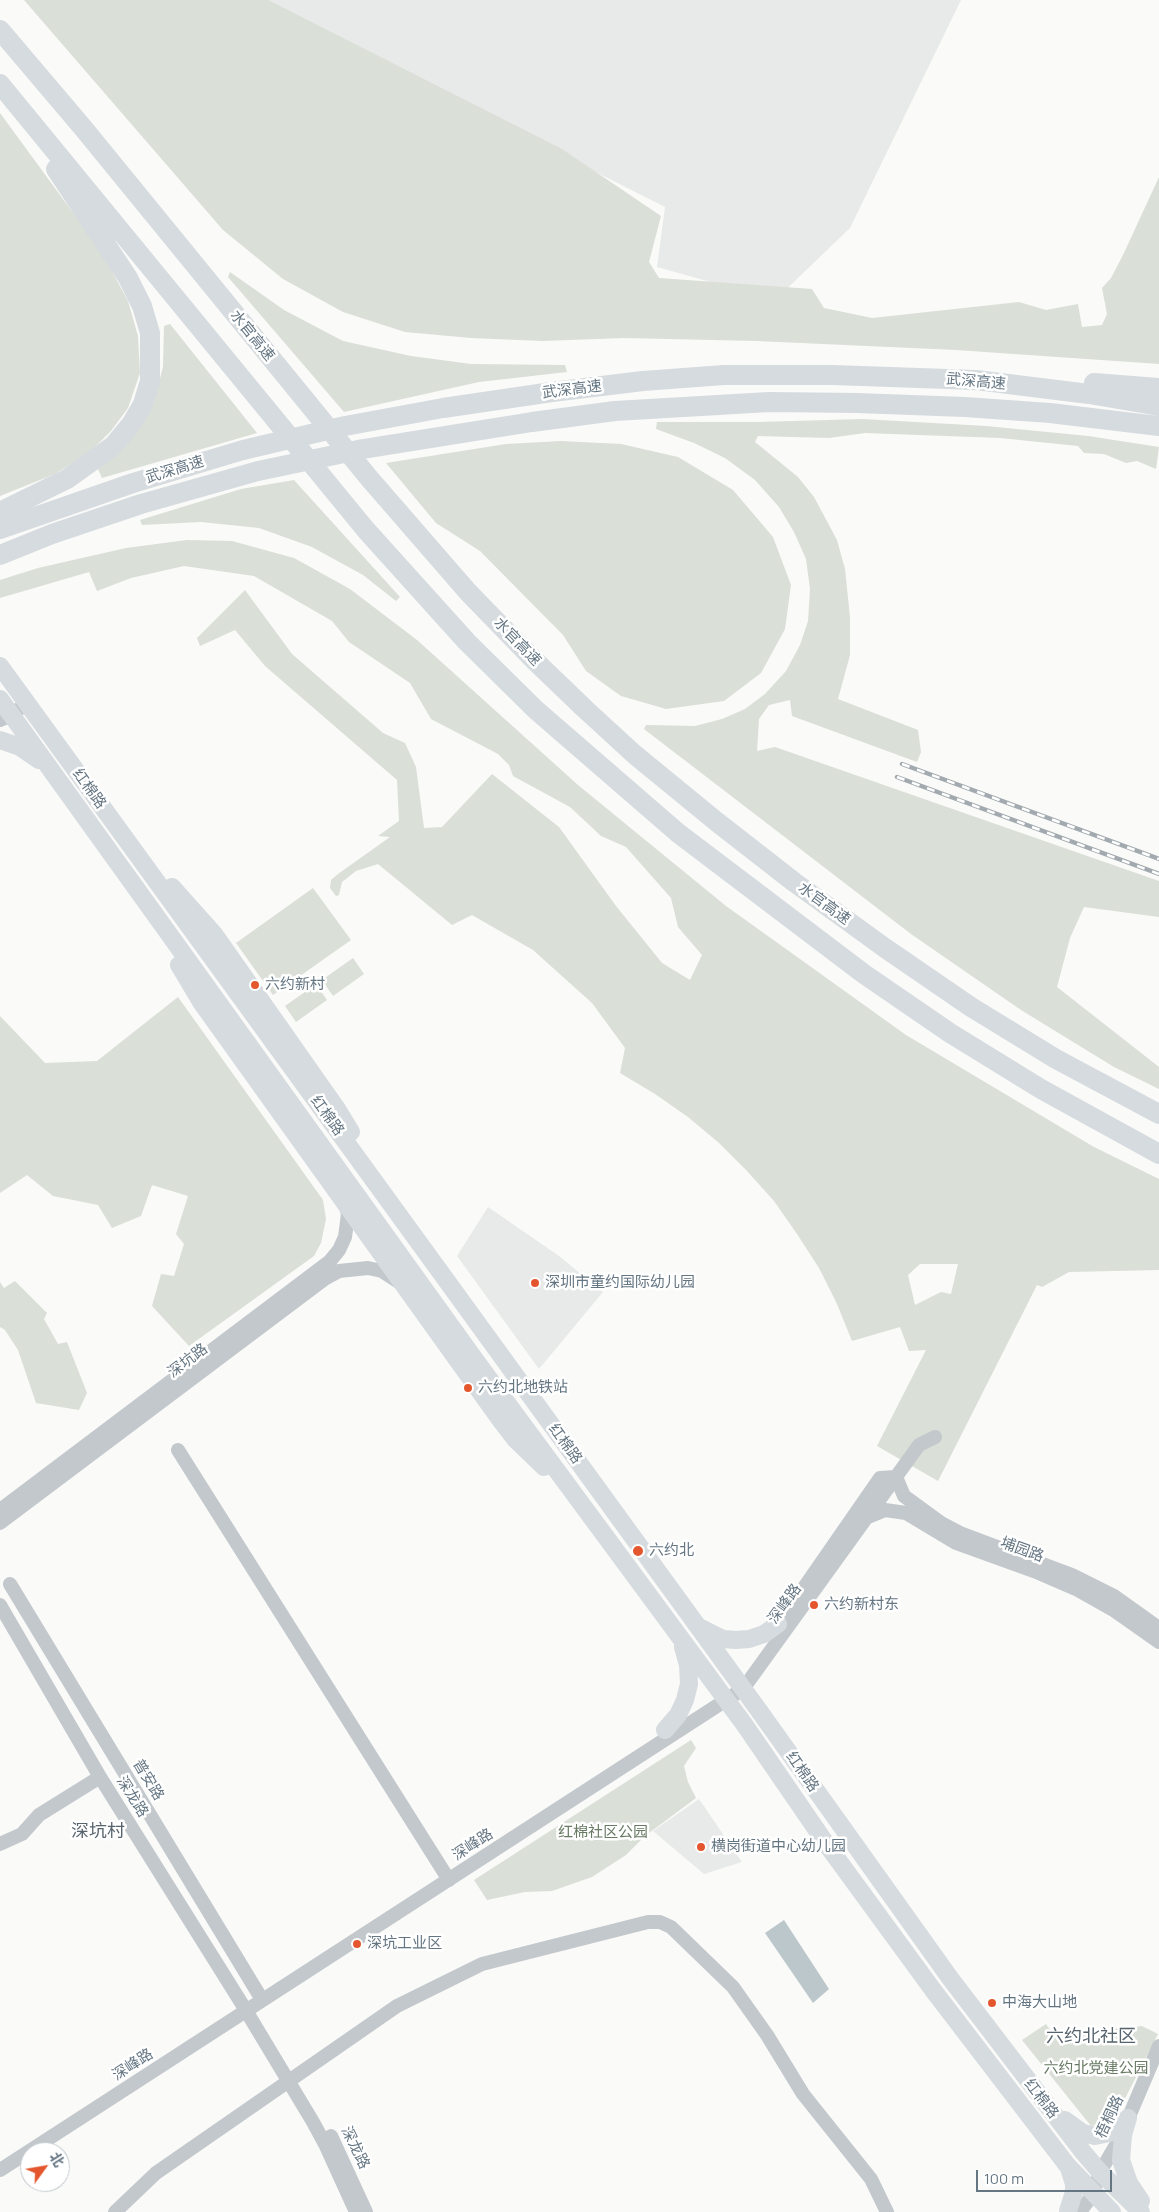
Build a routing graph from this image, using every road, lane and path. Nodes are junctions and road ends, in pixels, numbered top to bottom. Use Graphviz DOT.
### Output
graph roads {
  1 [pos="0,30"];
  2 [pos="3,88"];
  3 [pos="976,380"];
  4 [pos="1159,388"];
  5 [pos="1159,406"];
  6 [pos="1087,416"];
  7 [pos="1159,426"];
  8 [pos="1159,437"];
  9 [pos="0,512"];
  10 [pos="0,529"];
  11 [pos="0,555"];
  12 [pos="0,666"];
  13 [pos="26,702"];
  14 [pos="3,710"];
  15 [pos="0,740"];
  16 [pos="50,768"];
  17 [pos="140,894"];
  18 [pos="1159,1114"];
  19 [pos="1159,1154"];
  20 [pos="345,1203"];
  21 [pos="405,1288"];
  22 [pos="935,1437"];
  23 [pos="178,1450"];
  24 [pos="896,1477"];
  25 [pos="572,1492"];
  26 [pos="0,1510"];
  27 [pos="868,1516"];
  28 [pos="0,1523"];
  29 [pos="10,1584"];
  30 [pos="0,1605"];
  31 [pos="695,1624"];
  32 [pos="778,1624"];
  33 [pos="672,1627"];
  34 [pos="1159,1628"];
  35 [pos="1159,1642"];
  36 [pos="740,1686"];
  37 [pos="724,1697"];
  38 [pos="664,1730"];
  39 [pos="100,1777"];
  40 [pos="0,1844"];
  41 [pos="446,1876"];
  42 [pos="258,1993"];
  43 [pos="245,2008"];
  44 [pos="1159,2046"];
  45 [pos="1036,2091"];
  46 [pos="1128,2118"];
  47 [pos="0,2160"];
  48 [pos="1067,2165"];
  49 [pos="0,2170"];
  50 [pos="1100,2172"];
  51 [pos="1090,2190"];
  52 [pos="115,2212"];
  53 [pos="356,2212"];
  54 [pos="366,2212"];
  55 [pos="887,2212"];
  56 [pos="1072,2212"];
  57 [pos="1112,2212"];
  58 [pos="1141,2212"];
  59 [pos="1149,2212"];
  1 -- 18 [label="highway, 水官高速"];
  2 -- 9 [label="highway"];
  2 -- 19 [label="highway, 水官高速"];
  3 -- 4 [label="highway"];
  3 -- 5 [label="highway, 武深高速"];
  3 -- 10 [label="highway, 武深高速"];
  6 -- 7 [label="highway, 武深高速"];
  6 -- 8 [label="highway"];
  6 -- 11 [label="highway, 武深高速"];
  12 -- 13 [label="main road, 红棉路"];
  13 -- 14 [label="street"];
  13 -- 31 [label="main road, 红棉路"];
  14 -- 16 [label="main road, 红棉路"];
  15 -- 16 [label="main road"];
  16 -- 17 [label="main road, 红棉路"];
  17 -- 20 [label="main road"];
  17 -- 25 [label="main road, 红棉路"];
  20 -- 21 [label="main road"];
  20 -- 26 [label="street, 深坑路"];
  21 -- 25 [label="main road"];
  21 -- 28 [label="street, 深坑路"];
  22 -- 24 [label="street, 深峰路"];
  23 -- 41 [label="street"];
  24 -- 27 [label="street, 深峰路"];
  24 -- 32 [label="street, 深峰路"];
  24 -- 34 [label="street, 埔园路"];
  25 -- 33 [label="main road, 红棉路"];
  27 -- 35 [label="street, 埔园路"];
  27 -- 36 [label="street, 深峰路"];
  29 -- 42 [label="street, 普安路"];
  30 -- 39 [label="street, 深龙路"];
  31 -- 32 [label="main road"];
  31 -- 36 [label="main road, 红棉路"];
  32 -- 36 [label="street, 深峰路"];
  33 -- 37 [label="main road, 红棉路"];
  33 -- 38 [label="main road"];
  36 -- 37 [label="street, 深峰路"];
  36 -- 45 [label="main road, 红棉路"];
  37 -- 38 [label="street, 深峰路"];
  37 -- 41 [label="street, 深峰路"];
  37 -- 48 [label="main road, 红棉路"];
  38 -- 41 [label="street, 深峰路"];
  39 -- 40 [label="street"];
  39 -- 43 [label="street, 深龙路"];
  41 -- 42 [label="street, 深峰路"];
  41 -- 43 [label="street, 深峰路"];
  42 -- 43 [label="street, 深峰路"];
  43 -- 47 [label="street, 深峰路"];
  43 -- 49 [label="street, 深峰路"];
  43 -- 53 [label="street, 深龙路"];
  43 -- 54 [label="street, 深龙路"];
  44 -- 46 [label="street, 梧桐路"];
  45 -- 46 [label="main road"];
  45 -- 50 [label="main road, 红棉路"];
  46 -- 50 [label="street, 梧桐路"];
  46 -- 59 [label="main road"];
  48 -- 51 [label="main road, 红棉路"];
  48 -- 56 [label="main road"];
  50 -- 51 [label="street, 梧桐路"];
  50 -- 58 [label="main road, 红棉路"];
  51 -- 56 [label="street, 梧桐路"];
  51 -- 57 [label="main road, 红棉路"];
  52 -- 55 [label="street"];
}
